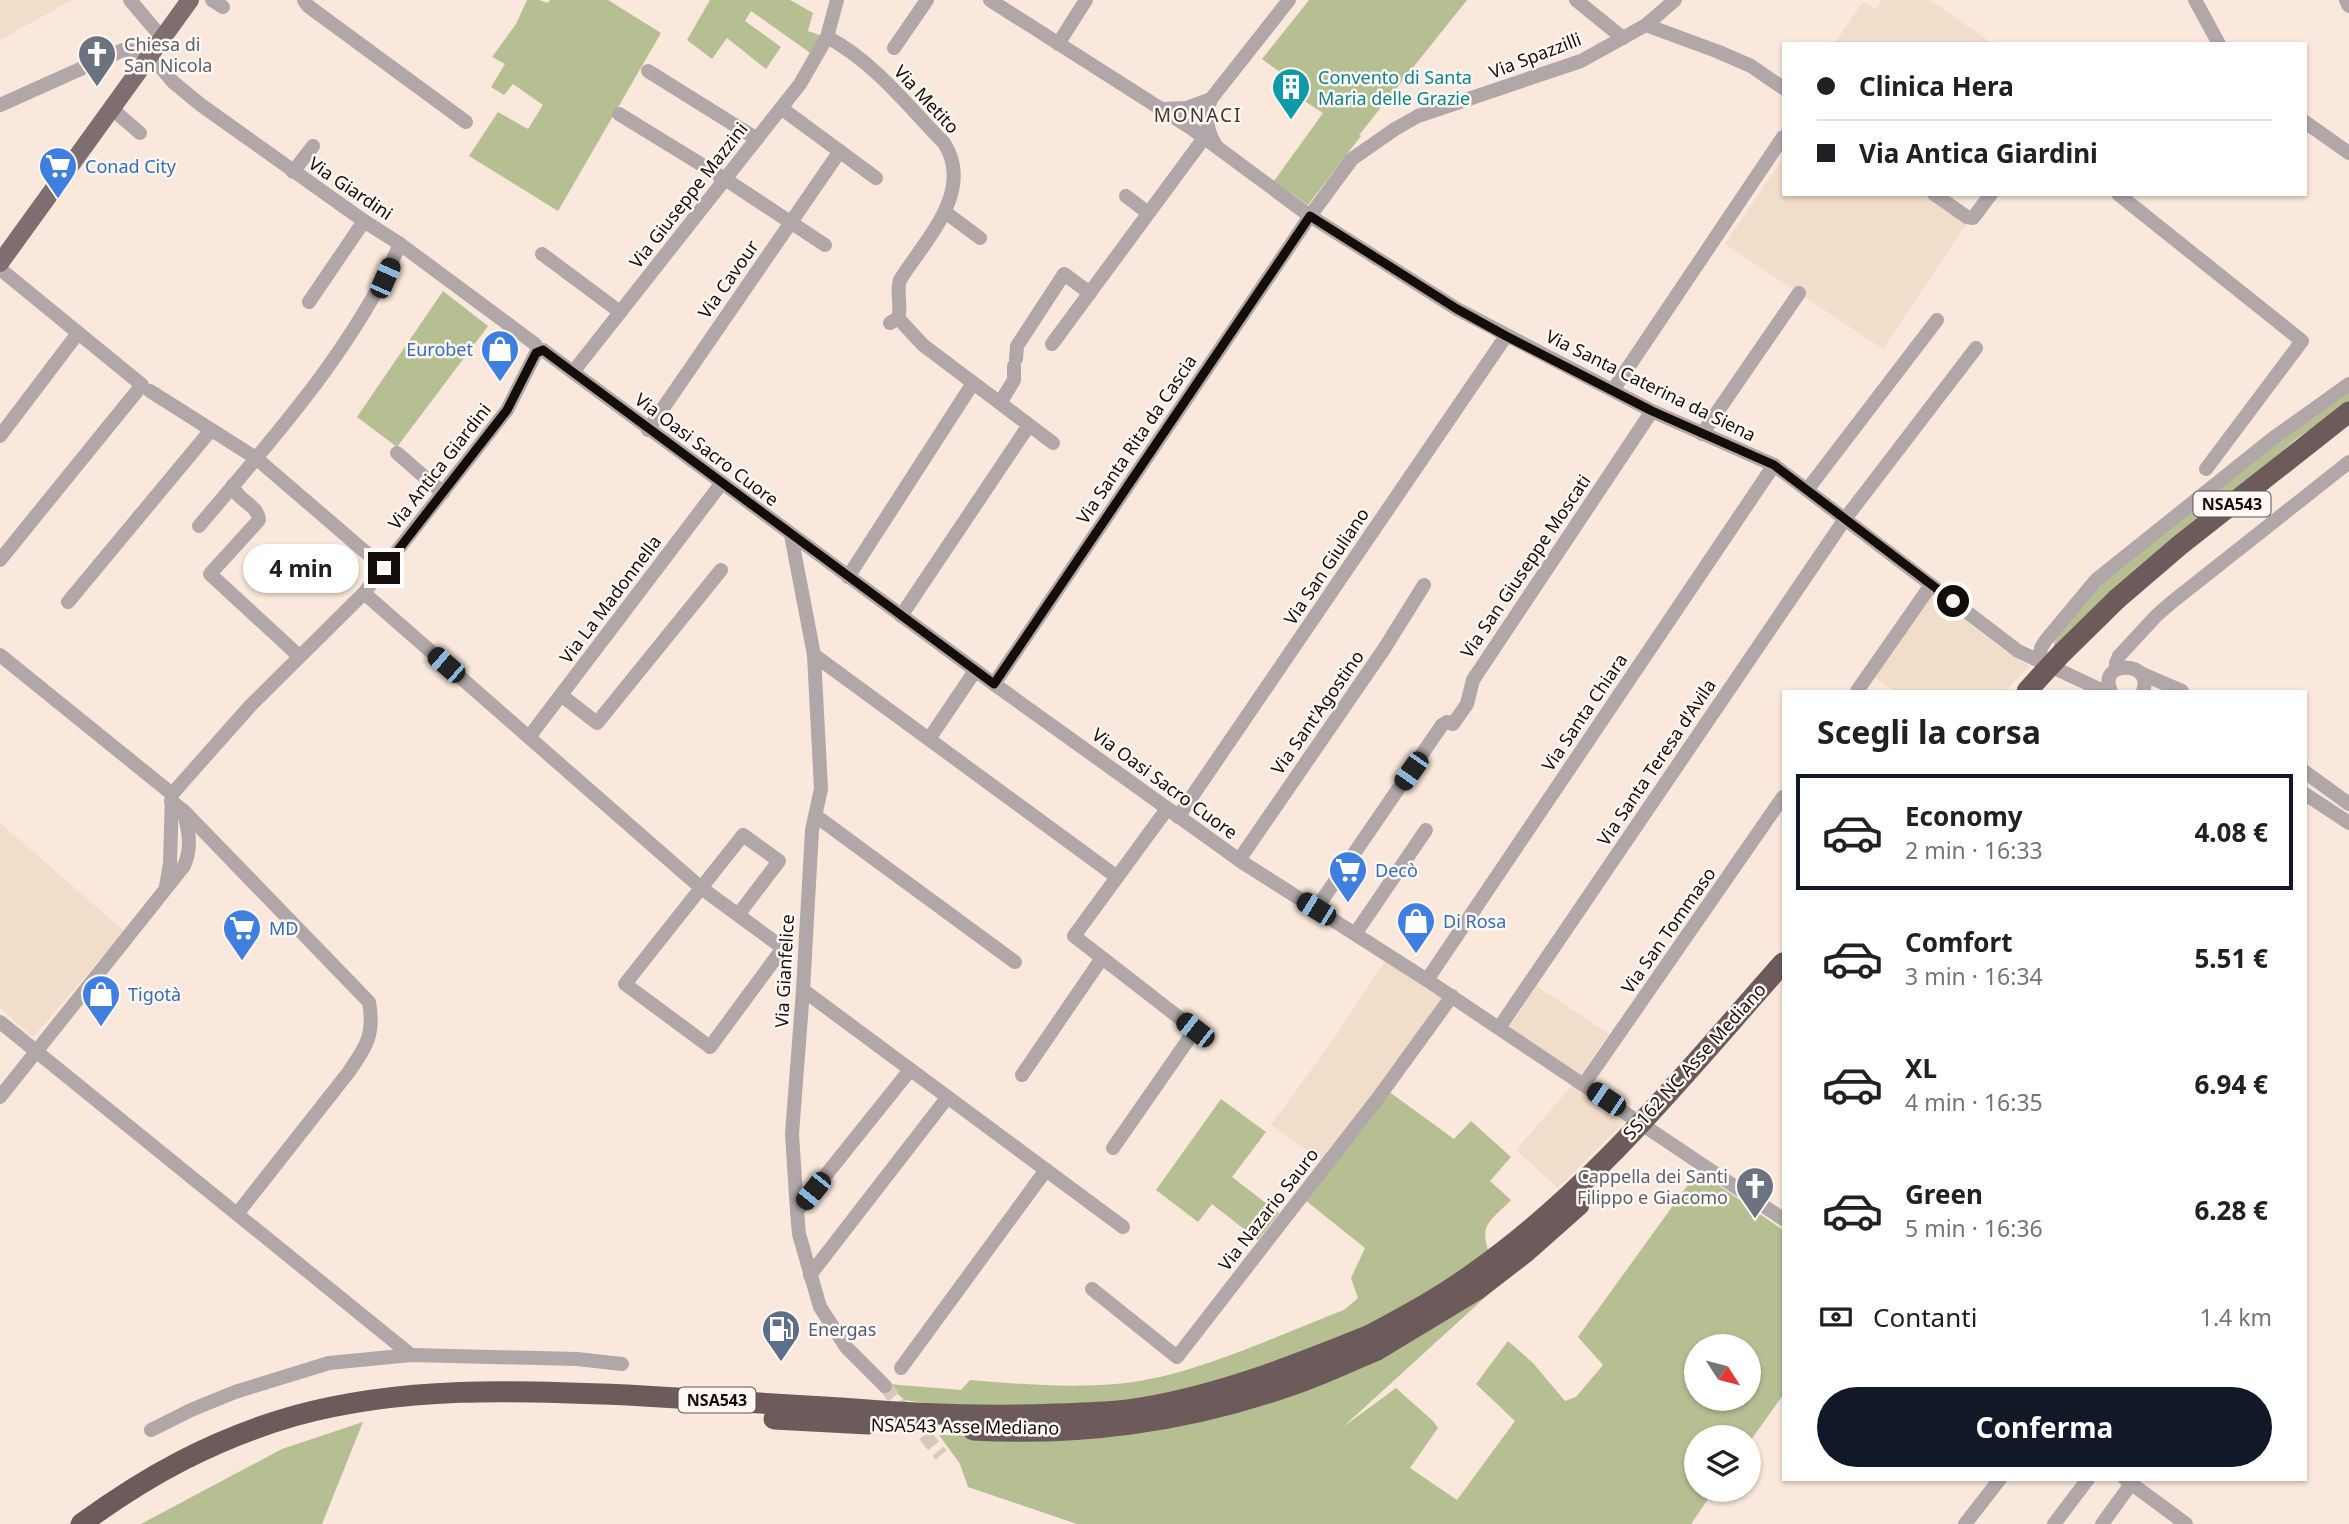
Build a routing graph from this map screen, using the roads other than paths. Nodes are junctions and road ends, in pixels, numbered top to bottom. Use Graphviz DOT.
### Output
graph roads {
  1 [pos="130,0"];
  2 [pos="190,0"];
  3 [pos="304,0"];
  4 [pos="837,0"];
  5 [pos="927,0"];
  6 [pos="990,0"];
  7 [pos="1086,0"];
  8 [pos="1289,0"];
  9 [pos="1576,0"];
  10 [pos="1675,0"];
  11 [pos="2194,0"];
  12 [pos="2346,0"];
  13 [pos="2349,6"];
  14 [pos="1646,25"];
  15 [pos="827,37"];
  16 [pos="1623,38"];
  17 [pos="163,39"];
  18 [pos="2218,42"];
  19 [pos="1058,44"];
  20 [pos="894,48"];
  21 [pos="151,56"];
  22 [pos="648,71"];
  23 [pos="1782,87"];
  24 [pos="0,105"];
  25 [pos="1206,105"];
  26 [pos="781,108"];
  27 [pos="1160,108"];
  28 [pos="112,109"];
  29 [pos="619,114"];
  30 [pos="466,122"];
  31 [pos="2307,123"];
  32 [pos="1191,128"];
  33 [pos="139,133"];
  34 [pos="1204,138"];
  35 [pos="1782,138"];
  36 [pos="757,139"];
  37 [pos="313,146"];
  38 [pos="1217,147"];
  39 [pos="840,151"];
  40 [pos="2349,153"];
  41 [pos="293,172"];
  42 [pos="876,178"];
  43 [pos="725,179"];
  44 [pos="1126,196"];
  45 [pos="1937,196"];
  46 [pos="1990,196"];
  47 [pos="2121,196"];
  48 [pos="945,212"];
  49 [pos="1148,213"];
  50 [pos="1310,216"];
  51 [pos="364,221"];
  52 [pos="791,221"];
  53 [pos="980,238"];
  54 [pos="400,244"];
  55 [pos="825,245"];
  56 [pos="542,254"];
  57 [pos="0,263"];
  58 [pos="0,269"];
  59 [pos="1090,293"];
  60 [pos="1800,293"];
  61 [pos="309,302"];
  62 [pos="620,312"];
  63 [pos="1937,320"];
  64 [pos="78,333"];
  65 [pos="1506,336"];
  66 [pos="1052,344"];
  67 [pos="1976,348"];
  68 [pos="538,349"];
  69 [pos="573,372"];
  70 [pos="973,383"];
  71 [pos="2349,384"];
  72 [pos="146,388"];
  73 [pos="1613,390"];
  74 [pos="1000,403"];
  75 [pos="1652,411"];
  76 [pos="2349,412"];
  77 [pos="1029,425"];
  78 [pos="211,430"];
  79 [pos="648,430"];
  80 [pos="2349,430"];
  81 [pos="1702,434"];
  82 [pos="0,436"];
  83 [pos="1053,443"];
  84 [pos="397,453"];
  85 [pos="256,458"];
  86 [pos="2349,462"];
  87 [pos="1774,465"];
  88 [pos="2206,469"];
  89 [pos="721,484"];
  90 [pos="233,485"];
  91 [pos="1807,490"];
  92 [pos="443,493"];
  93 [pos="1845,519"];
  94 [pos="199,526"];
  95 [pos="791,535"];
  96 [pos="0,560"];
  97 [pos="384,568"];
  98 [pos="720,570"];
  99 [pos="848,577"];
  100 [pos="1424,585"];
  101 [pos="1931,585"];
  102 [pos="364,593"];
  103 [pos="68,602"];
  104 [pos="2122,604"];
  105 [pos="901,616"];
  106 [pos="0,655"];
  107 [pos="814,655"];
  108 [pos="299,656"];
  109 [pos="2039,662"];
  110 [pos="975,671"];
  111 [pos="2140,673"];
  112 [pos="2112,682"];
  113 [pos="994,684"];
  114 [pos="1858,690"];
  115 [pos="2028,690"];
  116 [pos="2046,690"];
  117 [pos="2143,690"];
  118 [pos="2180,690"];
  119 [pos="561,695"];
  120 [pos="529,737"];
  121 [pos="929,739"];
  122 [pos="2307,773"];
  123 [pos="188,778"];
  124 [pos="2307,795"];
  125 [pos="171,798"];
  126 [pos="1782,798"];
  127 [pos="2349,804"];
  128 [pos="1173,813"];
  129 [pos="816,816"];
  130 [pos="186,817"];
  131 [pos="2349,823"];
  132 [pos="170,824"];
  133 [pos="1426,830"];
  134 [pos="218,847"];
  135 [pos="170,853"];
  136 [pos="188,857"];
  137 [pos="1239,860"];
  138 [pos="1117,877"];
  139 [pos="166,886"];
  140 [pos="700,887"];
  141 [pos="1316,909"];
  142 [pos="738,915"];
  143 [pos="1355,934"];
  144 [pos="1102,958"];
  145 [pos="1015,962"];
  146 [pos="1782,964"];
  147 [pos="1427,980"];
  148 [pos="1782,985"];
  149 [pos="803,990"];
  150 [pos="1452,996"];
  151 [pos="0,1022"];
  152 [pos="1499,1028"];
  153 [pos="36,1051"];
  154 [pos="910,1070"];
  155 [pos="1022,1074"];
  156 [pos="1584,1084"];
  157 [pos="0,1097"];
  158 [pos="947,1098"];
  159 [pos="1113,1148"];
  160 [pos="1046,1170"];
  161 [pos="797,1211"];
  162 [pos="237,1214"];
  163 [pos="1781,1214"];
  164 [pos="1123,1227"];
  165 [pos="810,1275"];
  166 [pos="1092,1289"];
  167 [pos="1374,1343"];
  168 [pos="411,1355"];
  169 [pos="622,1364"];
  170 [pos="901,1368"];
  171 [pos="885,1386"];
  172 [pos="725,1389"];
  173 [pos="821,1391"];
  174 [pos="658,1397"];
  175 [pos="859,1410"];
  176 [pos="151,1430"];
  177 [pos="1998,1481"];
  178 [pos="2086,1481"];
  179 [pos="2128,1481"];
  180 [pos="2170,1511"];
  181 [pos="81,1524"];
  182 [pos="102,1524"];
  183 [pos="1965,1524"];
  184 [pos="2054,1524"];
  185 [pos="2102,1524"];
  186 [pos="2160,1524"];
  187 [pos="2186,1524"];
  1 -- 17 [label="street"];
  2 -- 17 [label="main road"];
  3 -- 30 [label="street"];
  4 -- 15 [label="street"];
  5 -- 20 [label="street"];
  6 -- 19 [label="street, Via Santa Caterina da Siena"];
  7 -- 19 [label="street"];
  8 -- 25 [label="street"];
  9 -- 16 [label="street"];
  10 -- 14 [label="street, Via Spazzilli"];
  11 -- 18 [label="street"];
  12 -- 13 [label="street"];
  14 -- 16 [label="street, Via Spazzilli"];
  14 -- 23 [label="street"];
  15 -- 26 [label="street, Via Giuseppe Mazzini"];
  15 -- 48 [label="street, Via Metito"];
  16 -- 50 [label="street, Via Spazzilli"];
  17 -- 21 [label="main road"];
  19 -- 27 [label="street, Via Santa Caterina da Siena"];
  21 -- 24 [label="street"];
  21 -- 28 [label="main road"];
  21 -- 41 [label="street, Via Giardini"];
  22 -- 36 [label="street"];
  25 -- 27 [label="street"];
  25 -- 32 [label="street"];
  25 -- 38 [label="street"];
  26 -- 36 [label="street, Via Giuseppe Mazzini"];
  26 -- 39 [label="street"];
  27 -- 32 [label="street, Via Santa Caterina da Siena"];
  28 -- 33 [label="street"];
  28 -- 57 [label="main road"];
  29 -- 43 [label="street"];
  31 -- 40 [label="street"];
  32 -- 34 [label="street, Via Santa Caterina da Siena"];
  34 -- 38 [label="street, Via Santa Caterina da Siena"];
  34 -- 49 [label="street"];
  35 -- 73 [label="street"];
  36 -- 43 [label="street, Via Giuseppe Mazzini"];
  37 -- 41 [label="street"];
  38 -- 50 [label="street, Via Santa Caterina da Siena"];
  39 -- 42 [label="street"];
  39 -- 52 [label="street, Via Cavour"];
  41 -- 51 [label="street, Via Giardini"];
  43 -- 52 [label="street"];
  43 -- 62 [label="street, Via Giuseppe Mazzini"];
  44 -- 49 [label="street"];
  45 -- 46 [label="street"];
  47 -- 88 [label="street"];
  48 -- 53 [label="street"];
  48 -- 70 [label="street, Via Metito"];
  49 -- 59 [label="street"];
  50 -- 65 [label="street, Via Santa Caterina da Siena"];
  50 -- 113 [label="street, Via Santa Rita da Cascia"];
  51 -- 54 [label="street, Via Giardini"];
  51 -- 61 [label="street"];
  52 -- 55 [label="street"];
  52 -- 79 [label="street, Via Cavour"];
  54 -- 68 [label="street, Via Giardini"];
  54 -- 85 [label="street"];
  56 -- 62 [label="street"];
  58 -- 64 [label="street"];
  59 -- 66 [label="street"];
  59 -- 74 [label="street"];
  60 -- 81 [label="street"];
  62 -- 69 [label="street, Via Giuseppe Mazzini"];
  63 -- 91 [label="street"];
  64 -- 72 [label="street"];
  64 -- 82 [label="street"];
  65 -- 73 [label="street, Via Santa Caterina da Siena"];
  65 -- 128 [label="street, Via San Giuliano"];
  67 -- 93 [label="street, Via Santa Teresa d'Avila"];
  68 -- 69 [label="street, Via Oasi Sacro Cuore"];
  68 -- 92 [label="street, Via Antica Giardini"];
  69 -- 79 [label="street, Via Oasi Sacro Cuore"];
  70 -- 74 [label="street, Via Metito"];
  70 -- 99 [label="street"];
  71 -- 109 [label="street"];
  72 -- 78 [label="street"];
  72 -- 96 [label="street"];
  73 -- 75 [label="street, Via Santa Caterina da Siena"];
  74 -- 77 [label="street, Via Metito"];
  75 -- 81 [label="street, Via Santa Caterina da Siena"];
  75 -- 141 [label="street, Via San Giuseppe Moscati"];
  76 -- 104 [label="highway, NSA543"];
  77 -- 83 [label="street, Via Metito"];
  77 -- 105 [label="street"];
  78 -- 85 [label="street"];
  78 -- 103 [label="street"];
  79 -- 89 [label="street, Via Oasi Sacro Cuore"];
  80 -- 104 [label="highway"];
  81 -- 87 [label="street, Via Santa Caterina da Siena"];
  84 -- 92 [label="street"];
  85 -- 90 [label="street"];
  85 -- 97 [label="street"];
  86 -- 112 [label="street"];
  87 -- 91 [label="street, Via Santa Caterina da Siena"];
  87 -- 147 [label="street, Via Santa Chiara"];
  89 -- 95 [label="street, Via Oasi Sacro Cuore"];
  89 -- 119 [label="street, Via La Madonnella"];
  90 -- 94 [label="street"];
  90 -- 108 [label="street"];
  91 -- 93 [label="street, Via Santa Caterina da Siena"];
  92 -- 97 [label="street, Via Antica Giardini"];
  93 -- 101 [label="street, Via Santa Caterina da Siena"];
  93 -- 152 [label="street, Via Santa Teresa d'Avila"];
  95 -- 99 [label="street, Via Oasi Sacro Cuore"];
  95 -- 107 [label="street, Via Gianfelice"];
  97 -- 102 [label="street, Via Antica Giardini"];
  98 -- 119 [label="street"];
  99 -- 105 [label="street, Via Oasi Sacro Cuore"];
  100 -- 137 [label="street, Via Sant'Agostino"];
  101 -- 109 [label="street, Via Santa Caterina da Siena"];
  101 -- 114 [label="street"];
  102 -- 108 [label="street, Via Antica Giardini"];
  102 -- 120 [label="street"];
  104 -- 115 [label="highway, bridge"];
  104 -- 116 [label="highway, NSA543"];
  105 -- 110 [label="street, Via Oasi Sacro Cuore"];
  106 -- 125 [label="street"];
  107 -- 121 [label="street"];
  107 -- 129 [label="street, Via Gianfelice"];
  108 -- 123 [label="street, Via Antica Giardini"];
  109 -- 112 [label="street, Via Santa Caterina da Siena"];
  110 -- 113 [label="street, Via Oasi Sacro Cuore"];
  110 -- 121 [label="street"];
  111 -- 112 [label="street"];
  111 -- 117 [label="street"];
  111 -- 118 [label="street"];
  113 -- 128 [label="street, Via Oasi Sacro Cuore"];
  119 -- 120 [label="street, Via La Madonnella"];
  120 -- 140 [label="street"];
  121 -- 138 [label="street"];
  122 -- 127 [label="street"];
  123 -- 125 [label="street, Via Antica Giardini"];
  123 -- 130 [label="street"];
  124 -- 131 [label="street"];
  125 -- 130 [label="street"];
  125 -- 132 [label="street"];
  126 -- 156 [label="street, Via San Tommaso"];
  128 -- 137 [label="street, Via Oasi Sacro Cuore"];
  128 -- 138 [label="street, Via San Giuliano"];
  129 -- 145 [label="street"];
  129 -- 149 [label="street, Via Gianfelice"];
  130 -- 132 [label="street"];
  130 -- 134 [label="street"];
  130 -- 136 [label="street"];
  132 -- 135 [label="street"];
  133 -- 143 [label="street"];
  134 -- 136 [label="street"];
  134 -- 162 [label="street"];
  135 -- 136 [label="street"];
  135 -- 139 [label="street"];
  136 -- 139 [label="street"];
  137 -- 141 [label="street, Via Oasi Sacro Cuore"];
  138 -- 144 [label="street, Via San Giuliano"];
  139 -- 153 [label="street"];
  140 -- 142 [label="street"];
  140 -- 142 [label="street"];
  140 -- 142 [label="street"];
  141 -- 143 [label="street, Via Oasi Sacro Cuore"];
  143 -- 147 [label="street, Via Oasi Sacro Cuore"];
  144 -- 155 [label="street"];
  144 -- 159 [label="street"];
  146 -- 167 [label="highway, SS162 NC Asse Mediano, bridge"];
  147 -- 150 [label="street, Via Oasi Sacro Cuore"];
  148 -- 167 [label="highway, NSA543 Asse Mediano / NSA543, bridge"];
  149 -- 154 [label="street"];
  149 -- 161 [label="street, Via Gianfelice"];
  150 -- 152 [label="street, Via Oasi Sacro Cuore"];
  150 -- 166 [label="street, Via Nazario Sauro"];
  151 -- 153 [label="street"];
  152 -- 156 [label="street, Via Oasi Sacro Cuore"];
  153 -- 157 [label="street"];
  153 -- 162 [label="street"];
  154 -- 158 [label="street"];
  154 -- 161 [label="street"];
  156 -- 163 [label="street, Via Oasi Sacro Cuore"];
  158 -- 160 [label="street"];
  158 -- 165 [label="street"];
  160 -- 164 [label="street"];
  160 -- 170 [label="street"];
  161 -- 165 [label="street, Via Gianfelice"];
  162 -- 168 [label="street"];
  165 -- 171 [label="street, Via Gianfelice"];
  167 -- 175 [label="highway, NSA543 Asse Mediano / NSA543"];
  167 -- 182 [label="highway, NSA543 Asse Mediano / NSA543"];
  168 -- 169 [label="street"];
  168 -- 176 [label="street"];
  172 -- 174 [label="highway"];
  173 -- 175 [label="highway"];
  174 -- 175 [label="highway, NSA543 Asse Mediano / NSA543"];
  174 -- 181 [label="highway, NSA543 Asse Mediano / NSA543"];
  177 -- 183 [label="street"];
  178 -- 184 [label="street"];
  179 -- 180 [label="street"];
  179 -- 185 [label="street"];
  180 -- 186 [label="street"];
  180 -- 187 [label="street"];
}
